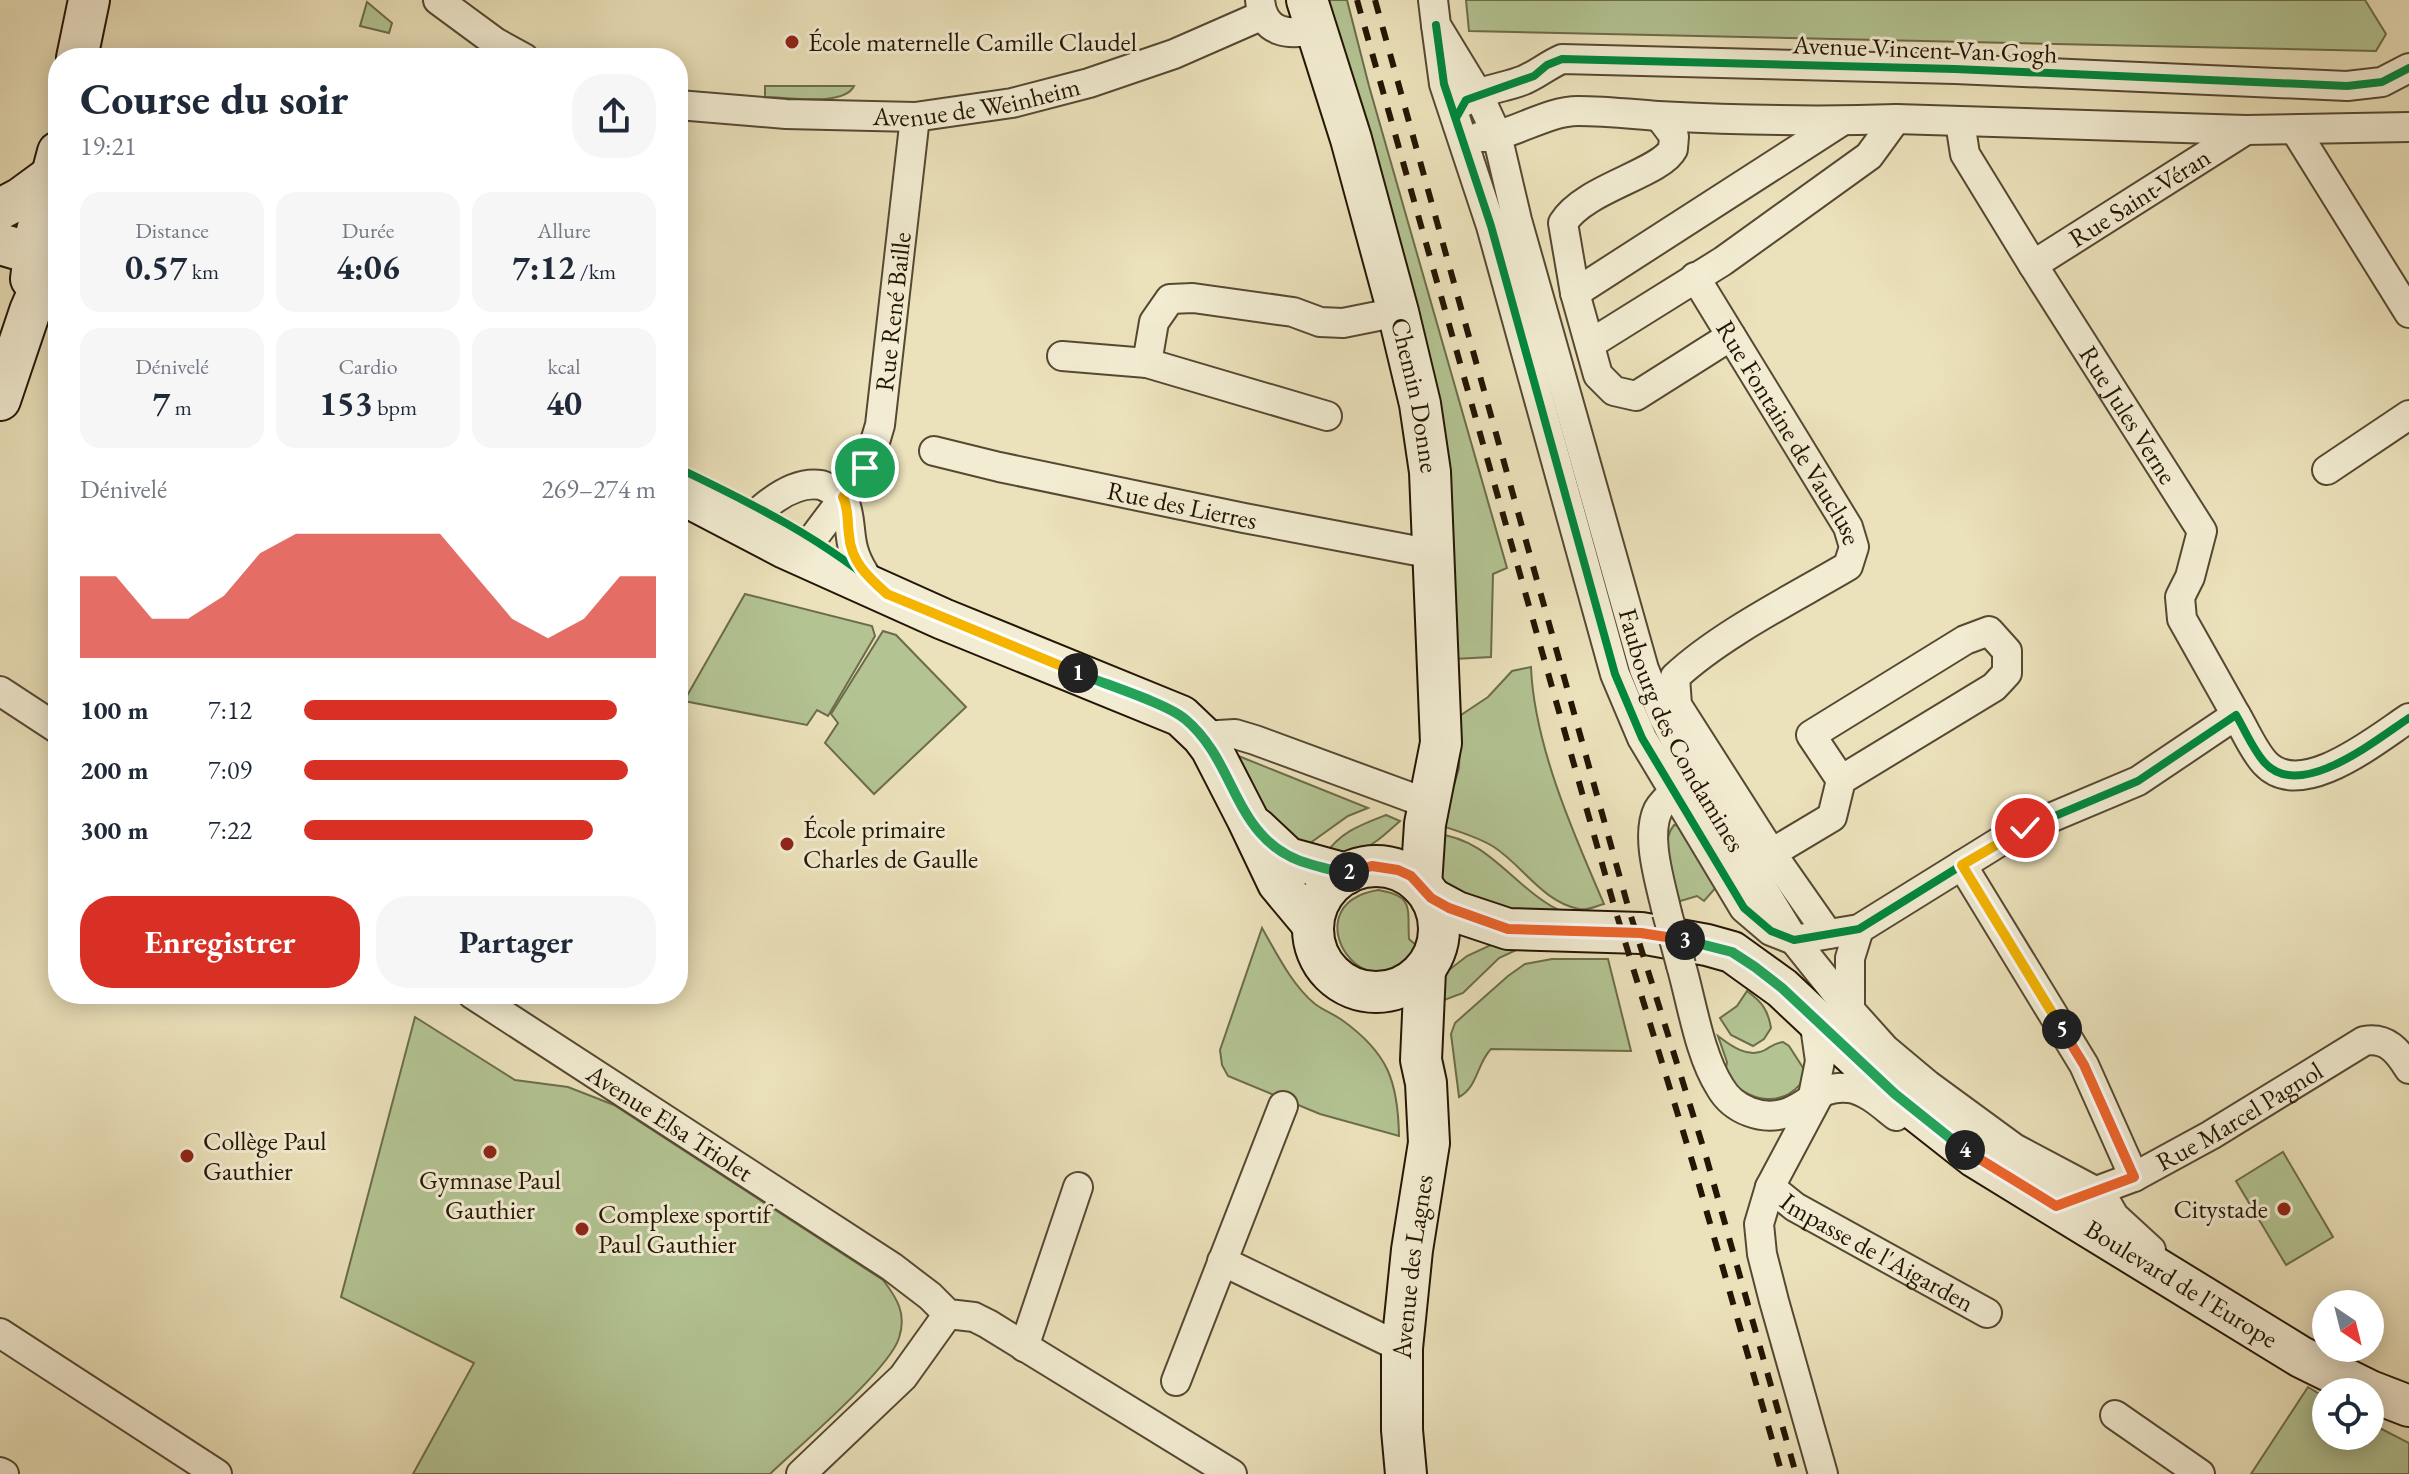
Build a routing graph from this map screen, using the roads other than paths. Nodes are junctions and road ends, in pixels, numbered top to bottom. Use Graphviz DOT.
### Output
graph roads {
  1 [pos="89,0"];
  2 [pos="103,0"];
  3 [pos="438,0"];
  4 [pos="1261,7"];
  5 [pos="1434,13"];
  6 [pos="1312,14"];
  7 [pos="79,48"];
  8 [pos="96,48"];
  9 [pos="506,48"];
  10 [pos="2409,68"];
  11 [pos="1534,76"];
  12 [pos="1478,94"];
  13 [pos="688,106"];
  14 [pos="1555,114"];
  15 [pos="1659,116"];
  16 [pos="915,117"];
  17 [pos="1896,119"];
  18 [pos="1457,121"];
  19 [pos="1842,121"];
  20 [pos="1960,122"];
  21 [pos="2409,127"];
  22 [pos="2246,130"];
  23 [pos="2295,130"];
  24 [pos="1497,135"];
  25 [pos="48,171"];
  26 [pos="48,198"];
  27 [pos="0,209"];
  28 [pos="37,252"];
  29 [pos="2033,265"];
  30 [pos="1695,277"];
  31 [pos="1575,293"];
  32 [pos="1398,312"];
  33 [pos="2409,313"];
  34 [pos="1731,336"];
  35 [pos="1590,344"];
  36 [pos="1062,356"];
  37 [pos="1147,363"];
  38 [pos="0,400"];
  39 [pos="2409,415"];
  40 [pos="1327,416"];
  41 [pos="934,451"];
  42 [pos="2327,470"];
  43 [pos="688,475"];
  44 [pos="688,496"];
  45 [pos="843,497"];
  46 [pos="752,518"];
  47 [pos="799,544"];
  48 [pos="1433,554"];
  49 [pos="875,584"];
  50 [pos="0,691"];
  51 [pos="2236,715"];
  52 [pos="2409,718"];
  53 [pos="48,722"];
  54 [pos="1202,736"];
  55 [pos="1841,780"];
  56 [pos="1683,784"];
  57 [pos="1429,804"];
  58 [pos="1247,818"];
  59 [pos="1760,860"];
  60 [pos="1715,862"];
  61 [pos="1962,865"];
  62 [pos="1359,870"];
  63 [pos="1426,891"];
  64 [pos="1313,925"];
  65 [pos="1508,929"];
  66 [pos="1859,929"];
  67 [pos="1828,934"];
  68 [pos="1794,940"];
  69 [pos="1427,966"];
  70 [pos="1366,992"];
  71 [pos="487,1004"];
  72 [pos="1832,1014"];
  73 [pos="1421,1060"];
  74 [pos="2409,1069"];
  75 [pos="1816,1094"];
  76 [pos="1283,1106"];
  77 [pos="1756,1114"];
  78 [pos="1956,1143"];
  79 [pos="1776,1176"];
  80 [pos="2134,1177"];
  81 [pos="1078,1187"];
  82 [pos="2095,1191"];
  83 [pos="2056,1206"];
  84 [pos="1222,1261"];
  85 [pos="2195,1291"];
  86 [pos="1987,1313"];
  87 [pos="948,1314"];
  88 [pos="0,1333"];
  89 [pos="1024,1347"];
  90 [pos="1402,1348"];
  91 [pos="1176,1381"];
  92 [pos="2409,1406"];
  93 [pos="2115,1415"];
  94 [pos="217,1474"];
  95 [pos="801,1474"];
  96 [pos="1232,1474"];
  97 [pos="1406,1474"];
  98 [pos="1823,1474"];
  99 [pos="2200,1474"];
  1 -- 7 [label="main road"];
  2 -- 8 [label="main road"];
  3 -- 9 [label="street"];
  4 -- 6 [label="street, Avenue de Weinheim"];
  4 -- 16 [label="street, Avenue de Weinheim"];
  5 -- 12 [label="street, Faubourg des Condamines"];
  5 -- 18 [label="street"];
  6 -- 32 [label="main road, Chemin Donne"];
  10 -- 11 [label="street, Avenue Vincent Van Gogh"];
  11 -- 12 [label="street, Avenue Vincent Van Gogh"];
  11 -- 14 [label="street"];
  12 -- 18 [label="street, Avenue Vincent Van Gogh"];
  12 -- 24 [label="street, Faubourg des Condamines"];
  13 -- 16 [label="street, Avenue de Weinheim"];
  14 -- 15 [label="street"];
  14 -- 24 [label="street"];
  15 -- 19 [label="street"];
  15 -- 31 [label="street"];
  16 -- 45 [label="street, Rue René Baille"];
  17 -- 19 [label="street"];
  17 -- 20 [label="street"];
  17 -- 30 [label="street"];
  18 -- 24 [label="street"];
  18 -- 56 [label="street"];
  19 -- 31 [label="street"];
  20 -- 22 [label="street"];
  20 -- 29 [label="street, Rue Jules Verne"];
  21 -- 23 [label="street"];
  22 -- 23 [label="street"];
  22 -- 29 [label="street, Rue Saint-Véran"];
  23 -- 33 [label="street"];
  24 -- 56 [label="street, Faubourg des Condamines"];
  25 -- 27 [label="main road"];
  26 -- 28 [label="main road"];
  28 -- 38 [label="main road"];
  29 -- 51 [label="street, Rue Jules Verne"];
  30 -- 34 [label="street, Rue Fontaine de Vaucluse"];
  30 -- 35 [label="street"];
  31 -- 35 [label="street"];
  32 -- 37 [label="street"];
  32 -- 48 [label="main road, Chemin Donne"];
  34 -- 35 [label="street"];
  34 -- 59 [label="street, Rue Fontaine de Vaucluse"];
  36 -- 37 [label="street"];
  37 -- 40 [label="street"];
  39 -- 42 [label="street"];
  41 -- 48 [label="street, Rue des Lierres"];
  43 -- 46 [label="main road"];
  44 -- 46 [label="main road"];
  45 -- 46 [label="street"];
  45 -- 47 [label="street, Rue René Baille"];
  45 -- 49 [label="street"];
  46 -- 47 [label="main road"];
  47 -- 49 [label="main road"];
  48 -- 57 [label="main road, Chemin Donne"];
  49 -- 54 [label="main road"];
  50 -- 53 [label="street"];
  51 -- 52 [label="street"];
  51 -- 61 [label="street"];
  54 -- 57 [label="street"];
  54 -- 58 [label="main road"];
  55 -- 55 [label="street"];
  55 -- 59 [label="street"];
  56 -- 59 [label="street, Faubourg des Condamines"];
  56 -- 60 [label="street"];
  56 -- 77 [label="street, bridge"];
  57 -- 62 [label="main road, Chemin Donne"];
  57 -- 63 [label="main road, Chemin Donne"];
  58 -- 62 [label="main road"];
  58 -- 64 [label="main road"];
  59 -- 60 [label="street"];
  59 -- 67 [label="street, Rue Fontaine de Vaucluse"];
  59 -- 68 [label="street, Faubourg des Condamines"];
  60 -- 68 [label="street"];
  61 -- 66 [label="street"];
  61 -- 80 [label="street"];
  62 -- 63 [label="main road"];
  62 -- 64 [label="main road"];
  63 -- 65 [label="main road, Boulevard de l'Europe"];
  63 -- 69 [label="main road"];
  64 -- 70 [label="main road"];
  65 -- 69 [label="main road, Boulevard de l'Europe"];
  65 -- 72 [label="main road, Boulevard de l'Europe"];
  66 -- 67 [label="street"];
  66 -- 72 [label="street"];
  67 -- 68 [label="street"];
  68 -- 72 [label="street, Faubourg des Condamines"];
  69 -- 70 [label="main road"];
  69 -- 73 [label="main road, Avenue des Lagnes"];
  70 -- 73 [label="main road, Avenue des Lagnes"];
  71 -- 87 [label="street, Avenue Elsa Triolet"];
  72 -- 75 [label="street"];
  72 -- 78 [label="main road, Boulevard de l'Europe"];
  72 -- 82 [label="street, Faubourg des Condamines"];
  73 -- 90 [label="main road, Avenue des Lagnes"];
  74 -- 80 [label="street, Rue Marcel Pagnol"];
  75 -- 77 [label="street"];
  75 -- 78 [label="street"];
  75 -- 79 [label="street"];
  76 -- 84 [label="street"];
  77 -- 79 [label="street"];
  78 -- 83 [label="main road, Boulevard de l'Europe"];
  79 -- 86 [label="street, Impasse de l'Aigarden"];
  79 -- 98 [label="street"];
  80 -- 82 [label="street, Rue Marcel Pagnol"];
  81 -- 89 [label="street"];
  82 -- 83 [label="street, Rue Marcel Pagnol"];
  82 -- 85 [label="street, Faubourg des Condamines"];
  83 -- 85 [label="main road, Boulevard de l'Europe"];
  84 -- 90 [label="street"];
  84 -- 91 [label="street"];
  85 -- 92 [label="main road, Boulevard de l'Europe"];
  87 -- 89 [label="street, Avenue Elsa Triolet"];
  87 -- 95 [label="street"];
  88 -- 94 [label="street"];
  89 -- 96 [label="street, Avenue Elsa Triolet"];
  90 -- 97 [label="main road, Avenue des Lagnes"];
  93 -- 99 [label="street"];
}
